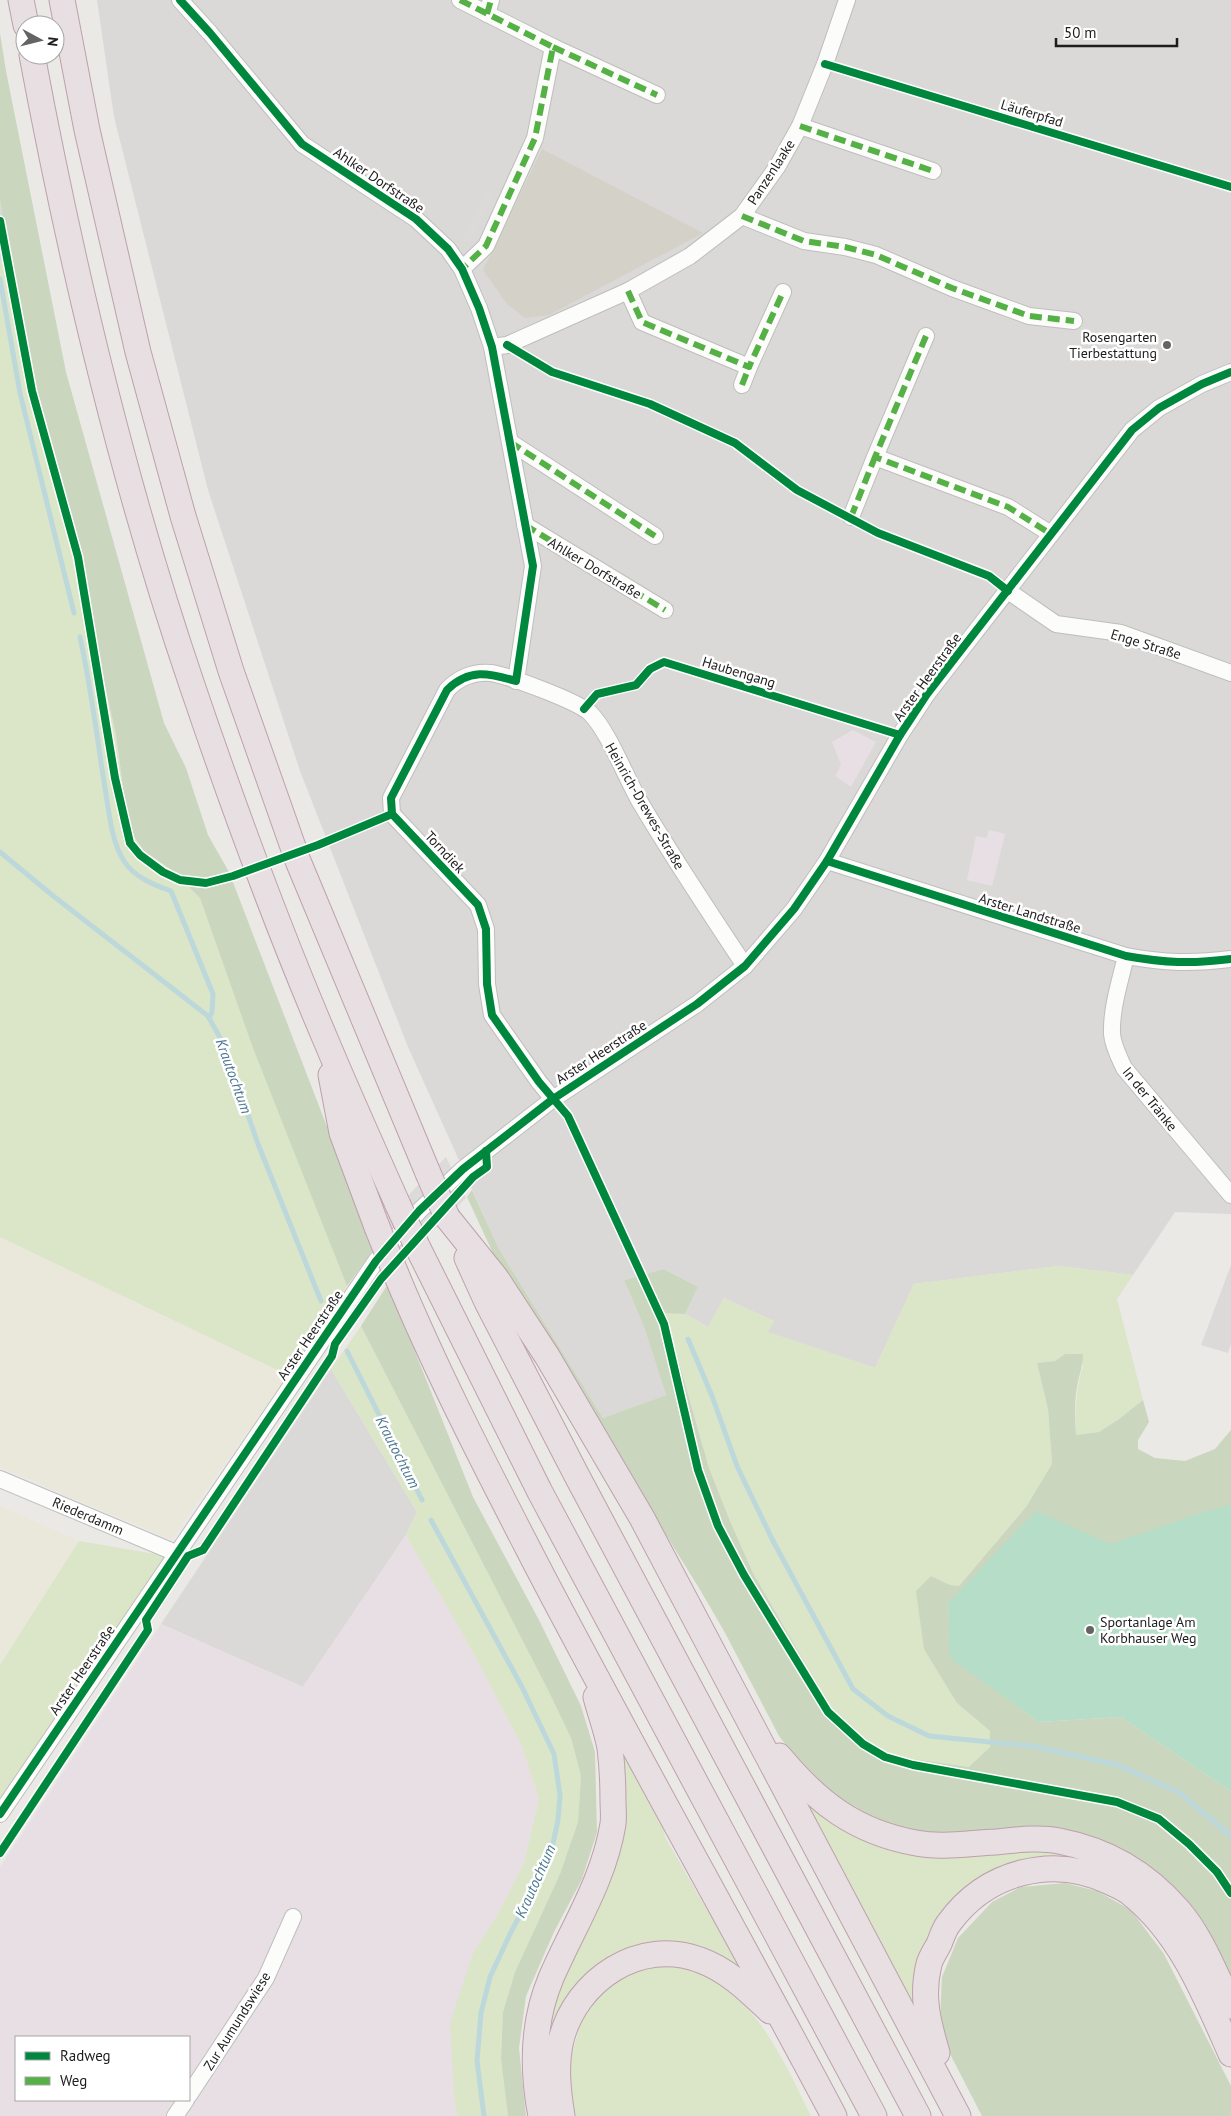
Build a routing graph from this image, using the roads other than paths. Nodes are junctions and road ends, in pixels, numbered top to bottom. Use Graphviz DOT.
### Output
graph roads {
  1 [pos="22,0"];
  2 [pos="62,0"];
  3 [pos="180,0"];
  4 [pos="460,0"];
  5 [pos="848,0"];
  6 [pos="489,7"];
  7 [pos="24,15"];
  8 [pos="553,47"];
  9 [pos="34,65"];
  10 [pos="656,94"];
  11 [pos="800,126"];
  12 [pos="932,171"];
  13 [pos="742,216"];
  14 [pos="462,268"];
  15 [pos="628,291"];
  16 [pos="783,292"];
  17 [pos="1074,321"];
  18 [pos="926,336"];
  19 [pos="492,346"];
  20 [pos="749,367"];
  21 [pos="1231,372"];
  22 [pos="742,385"];
  23 [pos="510,442"];
  24 [pos="875,457"];
  25 [pos="851,518"];
  26 [pos="526,525"];
  27 [pos="1051,534"];
  28 [pos="655,536"];
  29 [pos="1008,591"];
  30 [pos="665,610"];
  31 [pos="1231,673"];
  32 [pos="516,681"];
  33 [pos="827,861"];
  34 [pos="1126,956"];
  35 [pos="1231,959"];
  36 [pos="745,966"];
  37 [pos="326,1043"];
  38 [pos="553,1099"];
  39 [pos="1231,1195"];
  40 [pos="447,1216"];
  41 [pos="0,1479"];
  42 [pos="176,1553"];
  43 [pos="584,1656"];
  44 [pos="749,1720"];
  45 [pos="0,1814"];
  46 [pos="293,1917"];
  47 [pos="1231,2006"];
  48 [pos="786,2026"];
  49 [pos="1231,2054"];
  50 [pos="190,2093"];
  51 [pos="185,2101"];
  52 [pos="955,2111"];
  53 [pos="175,2116"];
  54 [pos="541,2116"];
  55 [pos="562,2116"];
  56 [pos="834,2116"];
  57 [pos="874,2116"];
  58 [pos="918,2116"];
  1 -- 7 [label="highway"];
  2 -- 40 [label="highway, bridge"];
  3 -- 14 [label="street, Ahlker Dorfstraße"];
  4 -- 6 [label="street"];
  5 -- 11 [label="street, Panzenlaake"];
  6 -- 8 [label="street"];
  8 -- 10 [label="street"];
  8 -- 14 [label="street"];
  9 -- 37 [label="highway"];
  11 -- 12 [label="street"];
  11 -- 13 [label="street, Panzenlaake"];
  13 -- 15 [label="street, Panzenlaake"];
  13 -- 17 [label="street"];
  14 -- 19 [label="street, Ahlker Dorfstraße"];
  15 -- 19 [label="street, Panzenlaake"];
  15 -- 20 [label="street"];
  16 -- 20 [label="street"];
  18 -- 24 [label="street"];
  19 -- 23 [label="street, Ahlker Dorfstraße"];
  20 -- 22 [label="street"];
  21 -- 27 [label="street, Arster Heerstraße"];
  23 -- 26 [label="street, Ahlker Dorfstraße"];
  23 -- 28 [label="street"];
  24 -- 25 [label="street"];
  24 -- 27 [label="street"];
  26 -- 30 [label="street, Ahlker Dorfstraße"];
  26 -- 32 [label="street, Ahlker Dorfstraße"];
  27 -- 29 [label="street, Arster Heerstraße"];
  29 -- 31 [label="street, Enge Straße"];
  29 -- 33 [label="street, Arster Heerstraße"];
  32 -- 36 [label="street, Heinrich-Drewes-Straße"];
  32 -- 38 [label="street, Torndiek"];
  33 -- 34 [label="street, Arster Landstraße"];
  33 -- 36 [label="street, Arster Heerstraße"];
  34 -- 35 [label="street, Arster Landstraße"];
  34 -- 39 [label="street, In der Tränke"];
  36 -- 38 [label="street, Arster Heerstraße"];
  37 -- 43 [label="highway, bridge"];
  37 -- 57 [label="highway, bridge"];
  38 -- 42 [label="street, Arster Heerstraße"];
  40 -- 44 [label="highway"];
  40 -- 58 [label="highway"];
  41 -- 42 [label="street, Riederdamm"];
  42 -- 45 [label="street, Arster Heerstraße"];
  43 -- 48 [label="highway"];
  43 -- 54 [label="highway"];
  44 -- 47 [label="highway"];
  44 -- 52 [label="highway"];
  46 -- 50 [label="street, Zur Aumundswiese"];
  48 -- 55 [label="highway"];
  48 -- 56 [label="highway"];
  49 -- 52 [label="highway"];
  51 -- 53 [label="street"];
}
